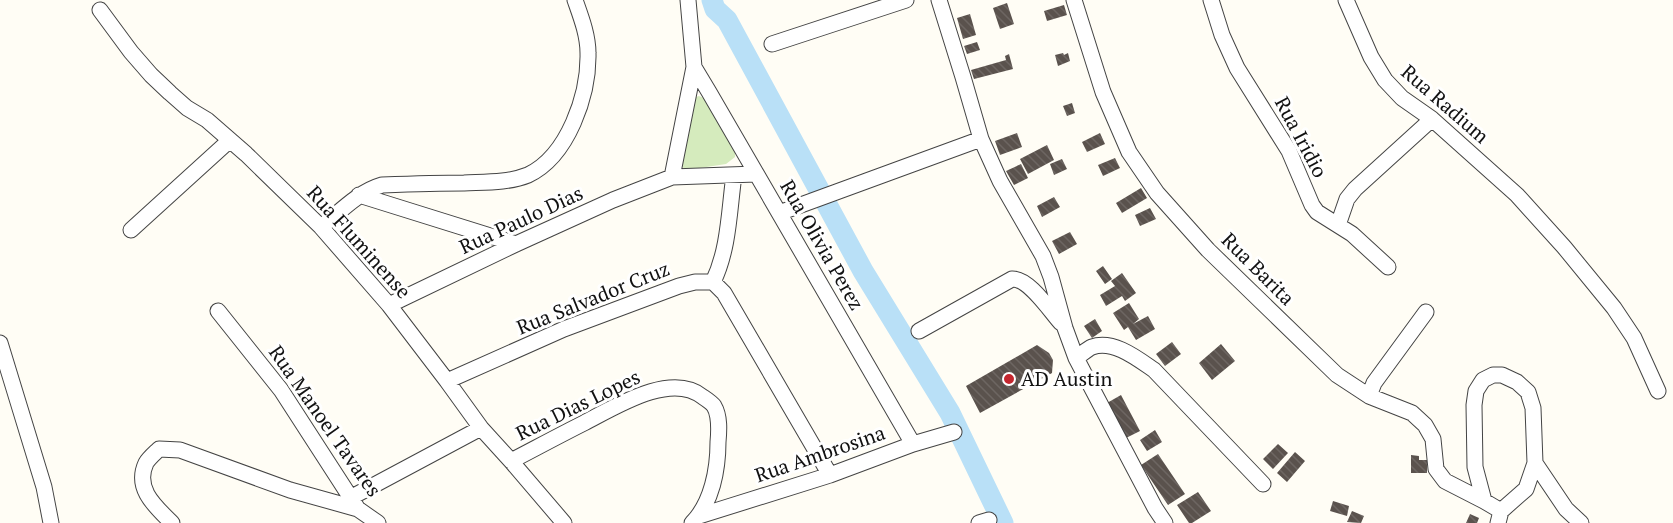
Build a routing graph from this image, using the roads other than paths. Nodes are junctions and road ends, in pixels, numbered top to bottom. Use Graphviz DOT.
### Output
graph roads {
  1 [pos="575,0"];
  2 [pos="688,0"];
  3 [pos="906,0"];
  4 [pos="939,0"];
  5 [pos="1074,0"];
  6 [pos="1211,0"];
  7 [pos="1346,0"];
  8 [pos="100,10"];
  9 [pos="772,44"];
  10 [pos="694,67"];
  11 [pos="1432,119"];
  12 [pos="230,140"];
  13 [pos="981,140"];
  14 [pos="756,174"];
  15 [pos="734,175"];
  16 [pos="672,177"];
  17 [pos="359,195"];
  18 [pos="779,213"];
  19 [pos="1338,225"];
  20 [pos="321,226"];
  21 [pos="131,230"];
  22 [pos="516,244"];
  23 [pos="1388,267"];
  24 [pos="713,282"];
  25 [pos="389,305"];
  26 [pos="218,311"];
  27 [pos="1426,312"];
  28 [pos="1065,327"];
  29 [pos="919,331"];
  30 [pos="0,343"];
  31 [pos="1076,358"];
  32 [pos="447,381"];
  33 [pos="1658,391"];
  34 [pos="1369,396"];
  35 [pos="481,428"];
  36 [pos="954,432"];
  37 [pos="913,444"];
  38 [pos="511,461"];
  39 [pos="1535,463"];
  40 [pos="830,475"];
  41 [pos="1263,483"];
  42 [pos="1484,501"];
  43 [pos="354,503"];
  44 [pos="1500,517"];
  45 [pos="695,520"];
  46 [pos="1160,520"];
  47 [pos="51,523"];
  48 [pos="172,523"];
  49 [pos="378,523"];
  50 [pos="564,523"];
  51 [pos="1581,523"];
  1 -- 17 [label="street"];
  2 -- 10 [label="street"];
  3 -- 9 [label="street"];
  4 -- 13 [label="street"];
  5 -- 34 [label="street, Rua Barita"];
  6 -- 19 [label="street, Rua Iridio"];
  7 -- 11 [label="street, Rua Radium"];
  8 -- 12 [label="street, Rua Fluminense"];
  10 -- 14 [label="street, Rua Olivia Perez"];
  10 -- 16 [label="street"];
  11 -- 19 [label="street"];
  11 -- 33 [label="street, Rua Radium"];
  12 -- 20 [label="street, Rua Fluminense"];
  12 -- 21 [label="street"];
  13 -- 18 [label="street"];
  13 -- 28 [label="street"];
  14 -- 15 [label="street, Rua Paulo Dias"];
  14 -- 18 [label="street, Rua Olivia Perez"];
  15 -- 16 [label="street, Rua Paulo Dias"];
  15 -- 24 [label="street"];
  16 -- 22 [label="street, Rua Paulo Dias"];
  17 -- 20 [label="street"];
  17 -- 22 [label="street"];
  18 -- 37 [label="street, Rua Olivia Perez"];
  19 -- 23 [label="street, Rua Iridio"];
  20 -- 25 [label="street, Rua Fluminense"];
  22 -- 25 [label="street, Rua Paulo Dias"];
  24 -- 32 [label="street, Rua Salvador Cruz"];
  24 -- 40 [label="street"];
  25 -- 32 [label="street, Rua Fluminense"];
  26 -- 43 [label="street, Rua Manoel Tavares"];
  27 -- 34 [label="street"];
  28 -- 29 [label="street"];
  28 -- 31 [label="street"];
  30 -- 47 [label="street"];
  31 -- 41 [label="street"];
  31 -- 46 [label="street"];
  32 -- 35 [label="street, Rua Fluminense"];
  34 -- 42 [label="street, Rua Barita"];
  35 -- 38 [label="street, Rua Fluminense"];
  35 -- 43 [label="street"];
  36 -- 37 [label="street, Rua Ambrosina"];
  37 -- 40 [label="street, Rua Ambrosina"];
  38 -- 45 [label="street, Rua Dias Lopes"];
  38 -- 50 [label="street, Rua Fluminense"];
  39 -- 42 [label="street"];
  39 -- 44 [label="street"];
  39 -- 51 [label="street"];
  40 -- 45 [label="street, Rua Ambrosina"];
  42 -- 44 [label="street, Rua Barita"];
  43 -- 48 [label="street"];
  43 -- 49 [label="street, Rua Manoel Tavares"];
}
